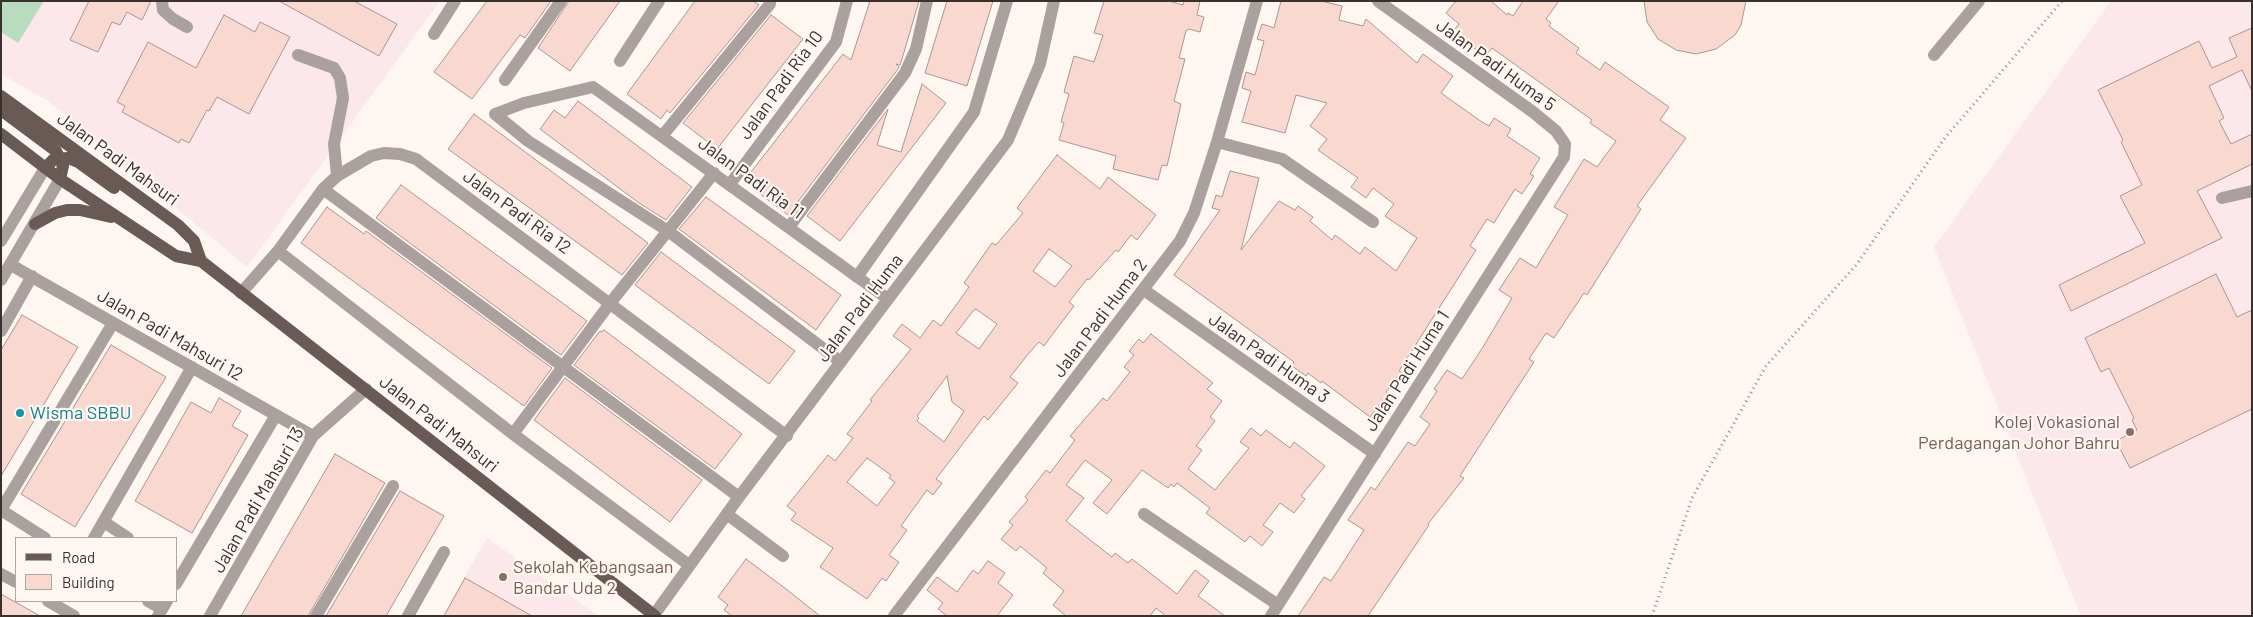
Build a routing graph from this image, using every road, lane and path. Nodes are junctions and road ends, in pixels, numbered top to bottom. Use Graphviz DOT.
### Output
graph roads {
  1 [pos="162,1"];
  2 [pos="456,1"];
  3 [pos="562,1"];
  4 [pos="659,1"];
  5 [pos="770,1"];
  6 [pos="847,1"];
  7 [pos="928,1"];
  8 [pos="1007,1"];
  9 [pos="1054,1"];
  10 [pos="1256,1"];
  11 [pos="1378,1"];
  12 [pos="1978,1"];
  13 [pos="2062,1"];
  14 [pos="187,27"];
  15 [pos="434,34"];
  16 [pos="298,55"];
  17 [pos="1934,55"];
  18 [pos="620,61"];
  19 [pos="505,80"];
  20 [pos="1,96"];
  21 [pos="1,110"];
  22 [pos="1,134"];
  23 [pos="663,136"];
  24 [pos="1217,142"];
  25 [pos="1565,144"];
  26 [pos="60,158"];
  27 [pos="45,168"];
  28 [pos="714,173"];
  29 [pos="337,176"];
  30 [pos="60,179"];
  31 [pos="730,184"];
  32 [pos="323,189"];
  33 [pos="2252,191"];
  34 [pos="2222,198"];
  35 [pos="118,218"];
  36 [pos="1373,222"];
  37 [pos="35,224"];
  38 [pos="788,227"];
  39 [pos="668,231"];
  40 [pos="188,237"];
  41 [pos="1,241"];
  42 [pos="278,250"];
  43 [pos="201,261"];
  44 [pos="11,265"];
  45 [pos="32,276"];
  46 [pos="857,277"];
  47 [pos="1,280"];
  48 [pos="1144,290"];
  49 [pos="242,293"];
  50 [pos="888,299"];
  51 [pos="611,302"];
  52 [pos="113,323"];
  53 [pos="1,331"];
  54 [pos="841,362"];
  55 [pos="565,366"];
  56 [pos="192,367"];
  57 [pos="366,389"];
  58 [pos="276,415"];
  59 [pos="513,434"];
  60 [pos="313,436"];
  61 [pos="787,436"];
  62 [pos="1375,454"];
  63 [pos="393,486"];
  64 [pos="739,497"];
  65 [pos="1,510"];
  66 [pos="1144,514"];
  67 [pos="728,515"];
  68 [pos="104,522"];
  69 [pos="42,537"];
  70 [pos="95,537"];
  71 [pos="126,537"];
  72 [pos="444,552"];
  73 [pos="783,556"];
  74 [pos="689,565"];
  75 [pos="1,574"];
  76 [pos="178,577"];
  77 [pos="15,581"];
  78 [pos="50,602"];
  79 [pos="150,602"];
  80 [pos="162,608"];
  81 [pos="1275,611"];
  82 [pos="655,615"];
  83 [pos="74,616"];
  84 [pos="210,616"];
  85 [pos="316,616"];
  86 [pos="408,616"];
  87 [pos="894,616"];
  88 [pos="1652,616"];
  1 -- 14 [label="street"];
  2 -- 15 [label="street"];
  3 -- 19 [label="street"];
  4 -- 18 [label="street"];
  5 -- 23 [label="street"];
  6 -- 31 [label="street, Jalan Padi Ria 10"];
  7 -- 38 [label="street"];
  8 -- 46 [label="street, Jalan Padi Huma"];
  9 -- 50 [label="street, Jalan Padi Huma"];
  10 -- 24 [label="street, Jalan Padi Huma 2"];
  11 -- 25 [label="street, Jalan Padi Huma 5"];
  12 -- 17 [label="street"];
  13 -- 88 [label="path"];
  16 -- 29 [label="street"];
  20 -- 40 [label="main road, Jalan Padi Mahsuri"];
  21 -- 26 [label="main road"];
  22 -- 27 [label="main road, Jalan Padi Mahsuri"];
  23 -- 28 [label="street, Jalan Padi Ria 11"];
  23 -- 39 [label="street, Jalan Padi Ria 11"];
  24 -- 36 [label="street"];
  24 -- 48 [label="street, Jalan Padi Huma 2"];
  25 -- 62 [label="street, Jalan Padi Huma 1"];
  26 -- 27 [label="main road"];
  26 -- 30 [label="main road"];
  26 -- 40 [label="main road"];
  27 -- 30 [label="main road, Jalan Padi Mahsuri"];
  27 -- 41 [label="street"];
  28 -- 31 [label="street, Jalan Padi Ria 11"];
  28 -- 39 [label="street"];
  29 -- 32 [label="street, Jalan Padi Ria 12"];
  29 -- 51 [label="street, Jalan Padi Ria 12"];
  30 -- 35 [label="main road, Jalan Padi Mahsuri"];
  30 -- 37 [label="street"];
  31 -- 38 [label="street, Jalan Padi Ria 11"];
  32 -- 42 [label="street, Jalan Padi Ria 12"];
  32 -- 55 [label="street"];
  33 -- 34 [label="street"];
  35 -- 37 [label="main road"];
  35 -- 43 [label="main road, Jalan Padi Mahsuri"];
  37 -- 44 [label="street"];
  38 -- 46 [label="street, Jalan Padi Ria 11"];
  39 -- 51 [label="street"];
  39 -- 54 [label="street"];
  40 -- 43 [label="main road, Jalan Padi Mahsuri"];
  42 -- 49 [label="street, Jalan Padi Ria 12"];
  42 -- 59 [label="street"];
  43 -- 49 [label="main road, Jalan Padi Mahsuri"];
  44 -- 45 [label="street, Jalan Padi Mahsuri 12"];
  44 -- 47 [label="street"];
  45 -- 52 [label="street, Jalan Padi Mahsuri 12"];
  45 -- 53 [label="street"];
  46 -- 50 [label="street, Jalan Padi Ria 11"];
  48 -- 62 [label="street, Jalan Padi Huma 3"];
  48 -- 87 [label="street, Jalan Padi Huma 2"];
  49 -- 57 [label="main road, Jalan Padi Mahsuri"];
  50 -- 54 [label="street, Jalan Padi Huma"];
  51 -- 55 [label="street"];
  51 -- 61 [label="street, Jalan Padi Ria 12"];
  52 -- 56 [label="street, Jalan Padi Mahsuri 12"];
  52 -- 65 [label="street"];
  54 -- 61 [label="street, Jalan Padi Huma"];
  55 -- 59 [label="street"];
  55 -- 64 [label="street"];
  56 -- 58 [label="street, Jalan Padi Mahsuri 12"];
  56 -- 68 [label="street"];
  57 -- 60 [label="street, Jalan Padi Mahsuri 13"];
  57 -- 82 [label="main road, Jalan Padi Mahsuri"];
  58 -- 60 [label="street, Jalan Padi Mahsuri 12"];
  58 -- 76 [label="street"];
  59 -- 74 [label="street"];
  60 -- 84 [label="street, Jalan Padi Mahsuri 13"];
  61 -- 64 [label="street, Jalan Padi Huma"];
  62 -- 81 [label="street, Jalan Padi Huma 1"];
  63 -- 85 [label="street"];
  64 -- 67 [label="street, Jalan Padi Huma"];
  65 -- 69 [label="street"];
  66 -- 81 [label="street"];
  67 -- 73 [label="street"];
  67 -- 74 [label="street, Jalan Padi Huma"];
  68 -- 70 [label="street"];
  68 -- 71 [label="street"];
  72 -- 86 [label="street"];
  74 -- 82 [label="street, Jalan Padi Huma"];
  75 -- 77 [label="street"];
  78 -- 83 [label="street"];
  79 -- 80 [label="street"];
}
